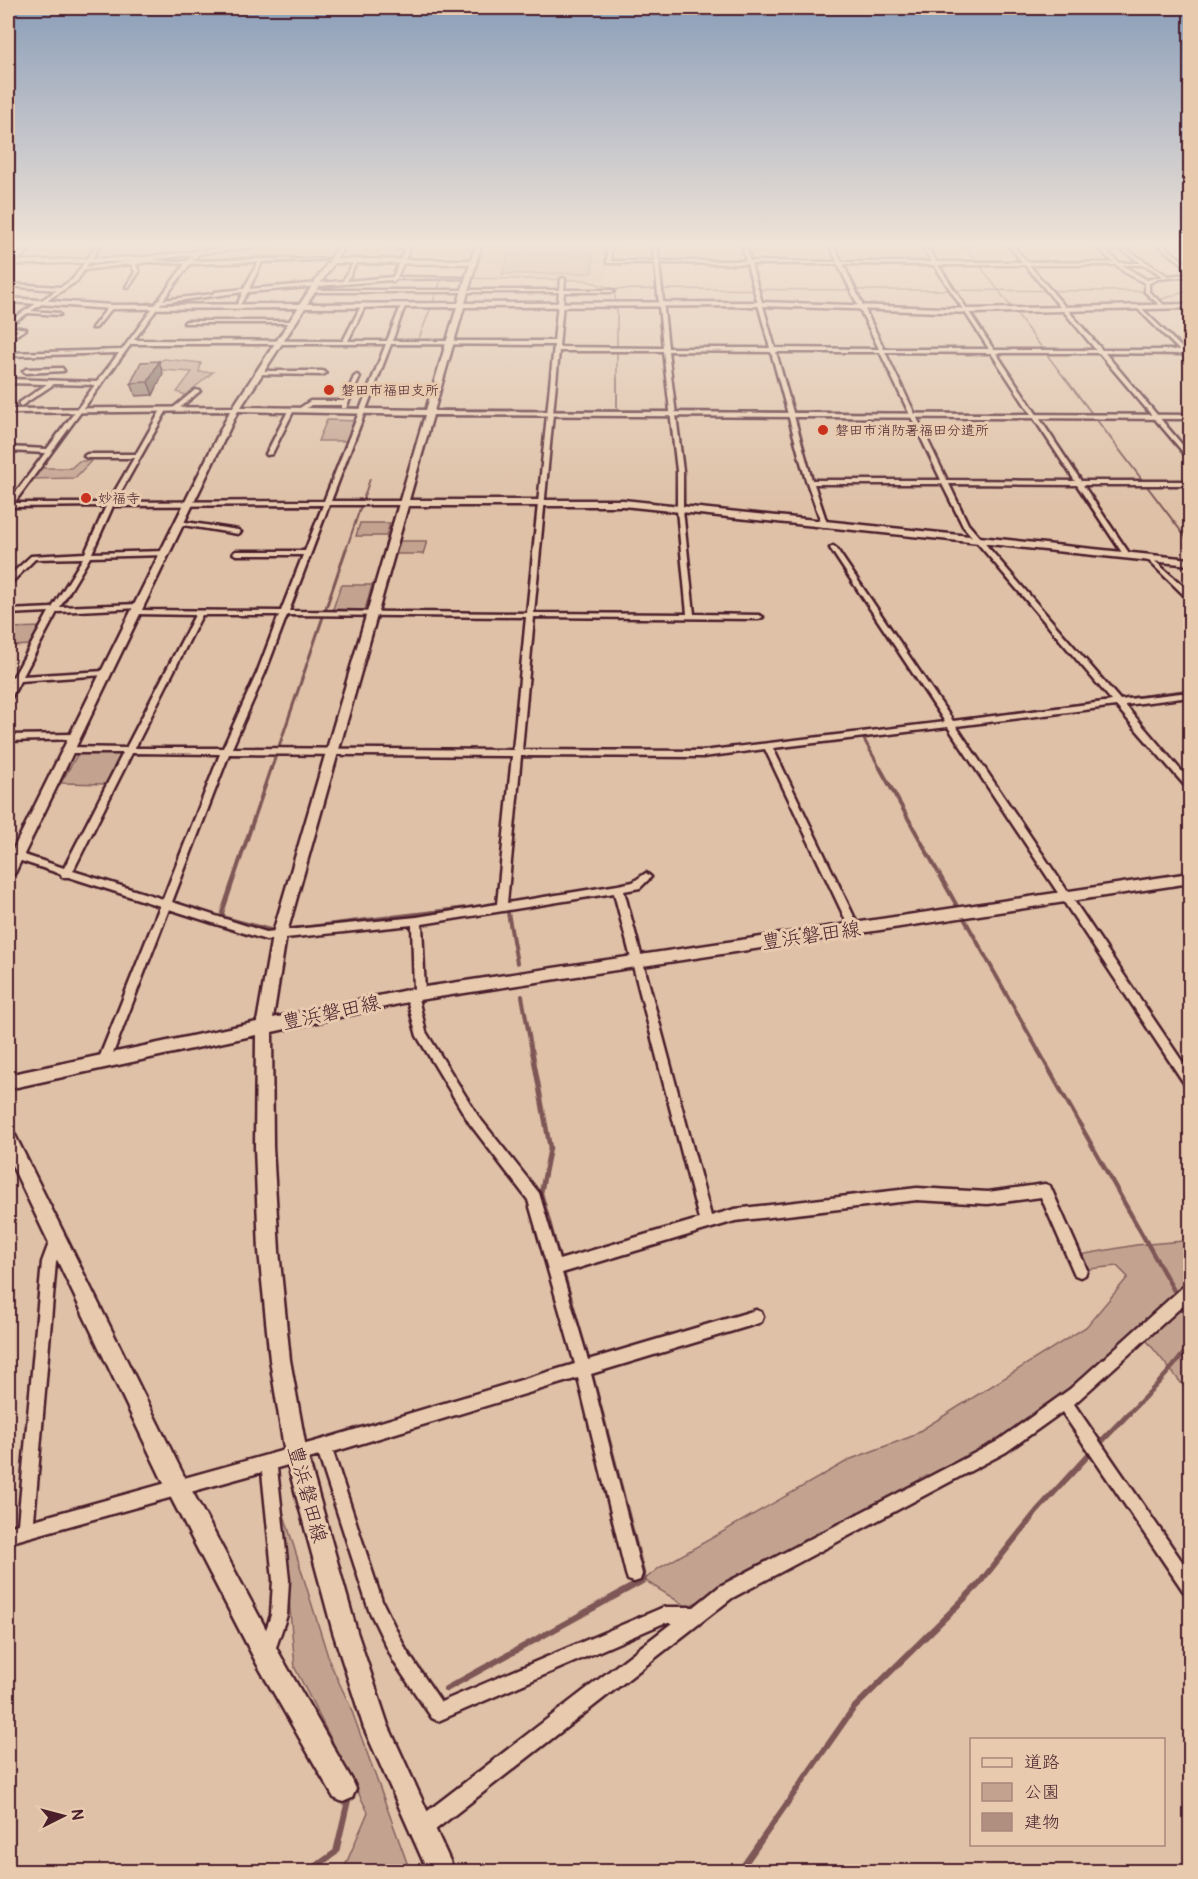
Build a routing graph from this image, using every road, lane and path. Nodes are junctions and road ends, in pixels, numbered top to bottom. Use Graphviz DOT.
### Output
graph roads {
  1 [pos="137,334"];
  2 [pos="282,334"];
  3 [pos="351,334"];
  4 [pos="392,334"];
  5 [pos="452,334"];
  6 [pos="558,334"];
  7 [pos="664,334"];
  8 [pos="768,334"];
  9 [pos="874,334"];
  10 [pos="980,334"];
  11 [pos="1086,334"];
  12 [pos="1165,334"];
  13 [pos="131,342"];
  14 [pos="277,342"];
  15 [pos="347,342"];
  16 [pos="389,342"];
  17 [pos="450,342"];
  18 [pos="557,346"];
  19 [pos="665,350"];
  20 [pos="773,350"];
  21 [pos="882,350"];
  22 [pos="124,351"];
  23 [pos="991,351"];
  24 [pos="1101,351"];
  25 [pos="345,352"];
  26 [pos="1183,352"];
  27 [pos="1191,352"];
  28 [pos="8,354"];
  29 [pos="36,354"];
  30 [pos="1191,359"];
  31 [pos="62,370"];
  32 [pos="26,371"];
  33 [pos="257,373"];
  34 [pos="323,373"];
  35 [pos="357,377"];
  36 [pos="8,381"];
  37 [pos="21,381"];
  38 [pos="53,382"];
  39 [pos="100,384"];
  40 [pos="197,391"];
  41 [pos="21,404"];
  42 [pos="344,407"];
  43 [pos="177,408"];
  44 [pos="235,409"];
  45 [pos="297,409"];
  46 [pos="81,410"];
  47 [pos="164,410"];
  48 [pos="8,411"];
  49 [pos="362,411"];
  50 [pos="429,412"];
  51 [pos="551,414"];
  52 [pos="672,415"];
  53 [pos="793,416"];
  54 [pos="913,416"];
  55 [pos="1034,416"];
  56 [pos="1156,417"];
  57 [pos="1191,417"];
  58 [pos="8,449"];
  59 [pos="50,451"];
  60 [pos="269,454"];
  61 [pos="87,456"];
  62 [pos="138,456"];
  63 [pos="1191,457"];
  64 [pos="811,482"];
  65 [pos="944,482"];
  66 [pos="1078,482"];
  67 [pos="1191,483"];
  68 [pos="405,503"];
  69 [pos="542,503"];
  70 [pos="188,504"];
  71 [pos="325,504"];
  72 [pos="8,505"];
  73 [pos="111,505"];
  74 [pos="680,510"];
  75 [pos="179,523"];
  76 [pos="825,526"];
  77 [pos="238,532"];
  78 [pos="978,541"];
  79 [pos="833,548"];
  80 [pos="165,553"];
  81 [pos="236,553"];
  82 [pos="306,553"];
  83 [pos="1127,555"];
  84 [pos="87,556"];
  85 [pos="1149,558"];
  86 [pos="1191,562"];
  87 [pos="8,582"];
  88 [pos="1191,596"];
  89 [pos="137,609"];
  90 [pos="54,610"];
  91 [pos="8,612"];
  92 [pos="200,612"];
  93 [pos="283,613"];
  94 [pos="372,613"];
  95 [pos="532,615"];
  96 [pos="691,617"];
  97 [pos="759,617"];
  98 [pos="104,673"];
  99 [pos="12,679"];
  100 [pos="1191,694"];
  101 [pos="8,696"];
  102 [pos="1119,703"];
  103 [pos="951,724"];
  104 [pos="74,737"];
  105 [pos="8,738"];
  106 [pos="768,747"];
  107 [pos="67,750"];
  108 [pos="129,750"];
  109 [pos="226,751"];
  110 [pos="333,752"];
  111 [pos="518,752"];
  112 [pos="1187,776"];
  113 [pos="1191,786"];
  114 [pos="11,855"];
  115 [pos="8,873"];
  116 [pos="66,874"];
  117 [pos="646,877"];
  118 [pos="1191,878"];
  119 [pos="618,889"];
  120 [pos="1066,897"];
  121 [pos="166,904"];
  122 [pos="501,907"];
  123 [pos="417,921"];
  124 [pos="855,929"];
  125 [pos="279,936"];
  126 [pos="636,961"];
  127 [pos="416,994"];
  128 [pos="264,1026"];
  129 [pos="104,1061"];
  130 [pos="8,1082"];
  131 [pos="1191,1082"];
  132 [pos="8,1139"];
  133 [pos="706,1222"];
  134 [pos="57,1240"];
  135 [pos="555,1268"];
  136 [pos="1080,1270"];
  137 [pos="1191,1290"];
  138 [pos="756,1317"];
  139 [pos="583,1369"];
  140 [pos="1064,1402"];
  141 [pos="324,1447"];
  142 [pos="296,1454"];
  143 [pos="269,1461"];
  144 [pos="177,1486"];
  145 [pos="26,1530"];
  146 [pos="8,1535"];
  147 [pos="634,1574"];
  148 [pos="1191,1586"];
  149 [pos="694,1615"];
  150 [pos="266,1655"];
  151 [pos="343,1789"];
  152 [pos="426,1833"];
  153 [pos="442,1872"];
  1 -- 13 [label="street"];
  2 -- 14 [label="street"];
  3 -- 15 [label="street"];
  4 -- 16 [label="street"];
  5 -- 17 [label="street"];
  6 -- 18 [label="street"];
  7 -- 19 [label="street"];
  8 -- 20 [label="street"];
  9 -- 21 [label="street"];
  10 -- 23 [label="street"];
  11 -- 24 [label="street"];
  12 -- 26 [label="street"];
  13 -- 14 [label="street"];
  13 -- 22 [label="street"];
  14 -- 15 [label="street"];
  14 -- 33 [label="street"];
  15 -- 16 [label="street"];
  15 -- 25 [label="street"];
  16 -- 17 [label="street"];
  16 -- 49 [label="street"];
  17 -- 18 [label="street"];
  17 -- 50 [label="street"];
  18 -- 19 [label="street"];
  18 -- 51 [label="street"];
  19 -- 20 [label="street"];
  19 -- 52 [label="street"];
  20 -- 21 [label="street"];
  20 -- 53 [label="street"];
  21 -- 23 [label="street"];
  21 -- 54 [label="street"];
  22 -- 29 [label="street"];
  22 -- 39 [label="street"];
  23 -- 24 [label="street"];
  23 -- 55 [label="street"];
  24 -- 26 [label="street"];
  24 -- 56 [label="street"];
  26 -- 27 [label="street"];
  26 -- 30 [label="street"];
  28 -- 29 [label="street"];
  29 -- 32 [label="street"];
  31 -- 32 [label="street"];
  32 -- 37 [label="street"];
  33 -- 34 [label="street"];
  33 -- 44 [label="street"];
  35 -- 42 [label="street"];
  36 -- 37 [label="street"];
  37 -- 38 [label="street"];
  38 -- 39 [label="street"];
  38 -- 41 [label="street"];
  39 -- 46 [label="street"];
  40 -- 43 [label="street"];
  42 -- 45 [label="street"];
  42 -- 49 [label="street"];
  43 -- 44 [label="street"];
  43 -- 47 [label="street"];
  44 -- 45 [label="street"];
  44 -- 70 [label="street"];
  45 -- 60 [label="street"];
  46 -- 47 [label="street"];
  46 -- 48 [label="street"];
  46 -- 59 [label="street"];
  47 -- 62 [label="street"];
  49 -- 50 [label="street"];
  49 -- 71 [label="street"];
  50 -- 51 [label="street"];
  50 -- 68 [label="street"];
  51 -- 52 [label="street"];
  51 -- 69 [label="street"];
  52 -- 53 [label="street"];
  52 -- 74 [label="street"];
  53 -- 54 [label="street"];
  53 -- 64 [label="street"];
  54 -- 55 [label="street"];
  54 -- 65 [label="street"];
  55 -- 56 [label="street"];
  55 -- 66 [label="street"];
  56 -- 57 [label="street"];
  56 -- 63 [label="street"];
  58 -- 59 [label="street"];
  59 -- 72 [label="street"];
  61 -- 62 [label="street"];
  62 -- 73 [label="street"];
  64 -- 65 [label="street"];
  64 -- 76 [label="street"];
  65 -- 66 [label="street"];
  65 -- 78 [label="street"];
  66 -- 67 [label="street"];
  66 -- 83 [label="street"];
  68 -- 69 [label="street"];
  68 -- 71 [label="street"];
  68 -- 94 [label="street"];
  69 -- 74 [label="street"];
  69 -- 95 [label="street"];
  70 -- 71 [label="street"];
  70 -- 73 [label="street"];
  70 -- 75 [label="street"];
  71 -- 82 [label="street"];
  72 -- 73 [label="street"];
  73 -- 84 [label="street"];
  74 -- 76 [label="street"];
  74 -- 96 [label="street"];
  75 -- 77 [label="street"];
  75 -- 80 [label="street"];
  76 -- 78 [label="street"];
  78 -- 83 [label="street"];
  78 -- 102 [label="street"];
  79 -- 103 [label="street"];
  80 -- 84 [label="street"];
  80 -- 89 [label="street"];
  81 -- 82 [label="street"];
  82 -- 93 [label="street"];
  83 -- 85 [label="street"];
  84 -- 87 [label="street"];
  84 -- 90 [label="street"];
  85 -- 86 [label="street"];
  85 -- 88 [label="street"];
  89 -- 90 [label="street"];
  89 -- 92 [label="street"];
  89 -- 98 [label="street"];
  90 -- 91 [label="street"];
  90 -- 99 [label="street"];
  92 -- 93 [label="street"];
  92 -- 108 [label="street"];
  93 -- 94 [label="street"];
  93 -- 109 [label="street"];
  94 -- 95 [label="street"];
  94 -- 110 [label="street"];
  95 -- 96 [label="street"];
  95 -- 111 [label="street"];
  96 -- 97 [label="street"];
  98 -- 99 [label="street"];
  98 -- 104 [label="street"];
  99 -- 101 [label="street"];
  100 -- 102 [label="street"];
  102 -- 103 [label="street"];
  102 -- 112 [label="street"];
  103 -- 106 [label="street"];
  103 -- 120 [label="street"];
  104 -- 105 [label="street"];
  104 -- 107 [label="street"];
  106 -- 111 [label="street"];
  106 -- 124 [label="street"];
  107 -- 108 [label="street"];
  107 -- 114 [label="street"];
  108 -- 109 [label="street"];
  108 -- 116 [label="street"];
  109 -- 110 [label="street"];
  109 -- 121 [label="street"];
  110 -- 111 [label="street"];
  110 -- 125 [label="street"];
  111 -- 122 [label="street"];
  112 -- 113 [label="street"];
  114 -- 115 [label="street"];
  114 -- 116 [label="street"];
  116 -- 121 [label="street"];
  117 -- 119 [label="street"];
  118 -- 120 [label="street, 豊浜磐田線"];
  119 -- 122 [label="street"];
  119 -- 126 [label="street"];
  120 -- 124 [label="street, 豊浜磐田線"];
  120 -- 131 [label="street"];
  121 -- 125 [label="street"];
  121 -- 129 [label="street"];
  122 -- 123 [label="street"];
  123 -- 125 [label="street"];
  123 -- 127 [label="street"];
  124 -- 126 [label="street, 豊浜磐田線"];
  125 -- 128 [label="street"];
  126 -- 127 [label="street, 豊浜磐田線"];
  126 -- 133 [label="street"];
  127 -- 128 [label="street, 豊浜磐田線"];
  127 -- 135 [label="street"];
  128 -- 129 [label="street"];
  128 -- 142 [label="street, 豊浜磐田線"];
  129 -- 130 [label="street"];
  132 -- 134 [label="street"];
  133 -- 135 [label="street"];
  133 -- 136 [label="street"];
  134 -- 144 [label="street"];
  134 -- 145 [label="street"];
  135 -- 139 [label="street"];
  137 -- 140 [label="street"];
  138 -- 139 [label="street"];
  139 -- 141 [label="street"];
  139 -- 147 [label="street"];
  140 -- 148 [label="street"];
  140 -- 149 [label="street"];
  141 -- 142 [label="street"];
  141 -- 149 [label="street"];
  142 -- 143 [label="street"];
  142 -- 152 [label="street, 豊浜磐田線"];
  143 -- 144 [label="street"];
  143 -- 150 [label="street"];
  144 -- 145 [label="street"];
  144 -- 150 [label="street"];
  145 -- 146 [label="street"];
  149 -- 152 [label="street"];
  150 -- 151 [label="street"];
  152 -- 153 [label="street, 豊浜磐田線"];
}
